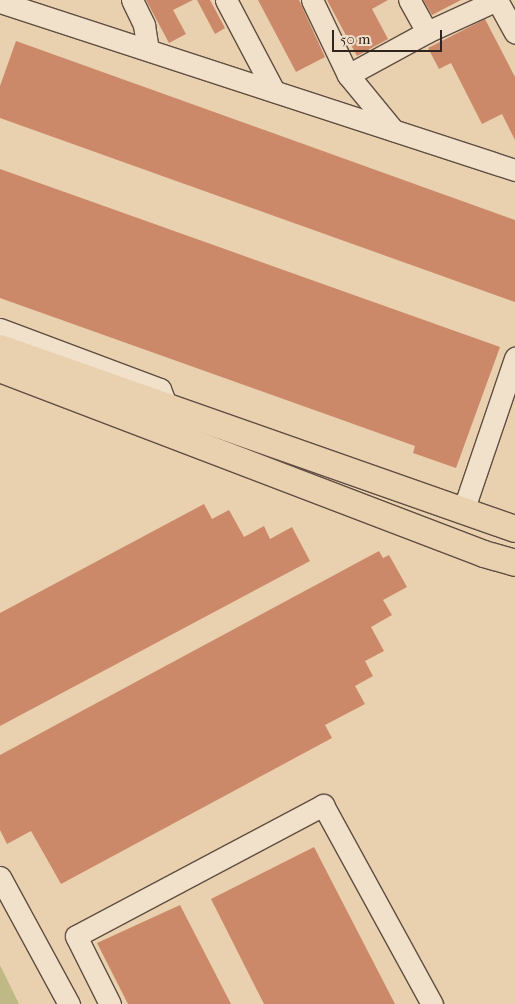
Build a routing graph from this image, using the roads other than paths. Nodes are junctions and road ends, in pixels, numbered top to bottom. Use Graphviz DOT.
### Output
graph roads {
  1 [pos="132,0"];
  2 [pos="226,0"];
  3 [pos="312,0"];
  4 [pos="410,0"];
  5 [pos="0,1"];
  6 [pos="498,1"];
  7 [pos="427,32"];
  8 [pos="515,33"];
  9 [pos="148,50"];
  10 [pos="348,75"];
  11 [pos="274,91"];
  12 [pos="394,131"];
  13 [pos="515,170"];
  14 [pos="0,328"];
  15 [pos="0,348"];
  16 [pos="515,358"];
  17 [pos="0,369"];
  18 [pos="163,418"];
  19 [pos="463,511"];
  20 [pos="515,530"];
  21 [pos="515,563"];
  22 [pos="0,877"];
  23 [pos="69,1004"];
  24 [pos="110,1004"];
  25 [pos="432,1004"];
  1 -- 9 [label="lane"];
  2 -- 11 [label="lane"];
  3 -- 10 [label="lane"];
  4 -- 7 [label="lane"];
  5 -- 9 [label="lane"];
  6 -- 7 [label="lane"];
  6 -- 8 [label="lane"];
  7 -- 10 [label="lane"];
  9 -- 11 [label="lane"];
  10 -- 12 [label="lane"];
  11 -- 12 [label="lane"];
  12 -- 13 [label="lane"];
  14 -- 18 [label="lane"];
  15 -- 18 [label="main road"];
  16 -- 19 [label="lane"];
  17 -- 18 [label="main road"];
  18 -- 19 [label="main road"];
  18 -- 21 [label="main road"];
  19 -- 20 [label="main road"];
  22 -- 23 [label="lane"];
  24 -- 25 [label="lane"];
}
